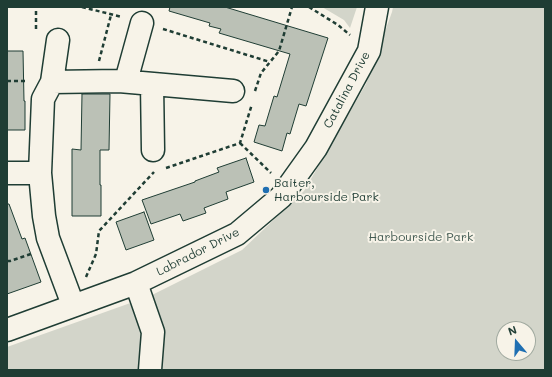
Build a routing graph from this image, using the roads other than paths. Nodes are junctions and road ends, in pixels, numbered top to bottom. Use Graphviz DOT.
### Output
graph roads {
  1 [pos="377,7"];
  2 [pos="142,23"];
  3 [pos="58,40"];
  4 [pos="126,81"];
  5 [pos="52,82"];
  6 [pos="152,84"];
  7 [pos="233,91"];
  8 [pos="316,148"];
  9 [pos="153,150"];
  10 [pos="7,173"];
  11 [pos="40,173"];
  12 [pos="136,283"];
  13 [pos="73,306"];
  14 [pos="7,330"];
  15 [pos="150,370"];
  1 -- 8 [label="street, Catalina Drive"];
  2 -- 4 [label="street"];
  3 -- 5 [label="street"];
  4 -- 5 [label="street"];
  4 -- 6 [label="street"];
  5 -- 11 [label="street"];
  6 -- 7 [label="street"];
  6 -- 9 [label="street"];
  8 -- 12 [label="street, Labrador Drive"];
  10 -- 11 [label="street"];
  11 -- 13 [label="street"];
  12 -- 13 [label="street, Labrador Drive"];
  12 -- 15 [label="street"];
  13 -- 14 [label="street, Labrador Drive"];
}
